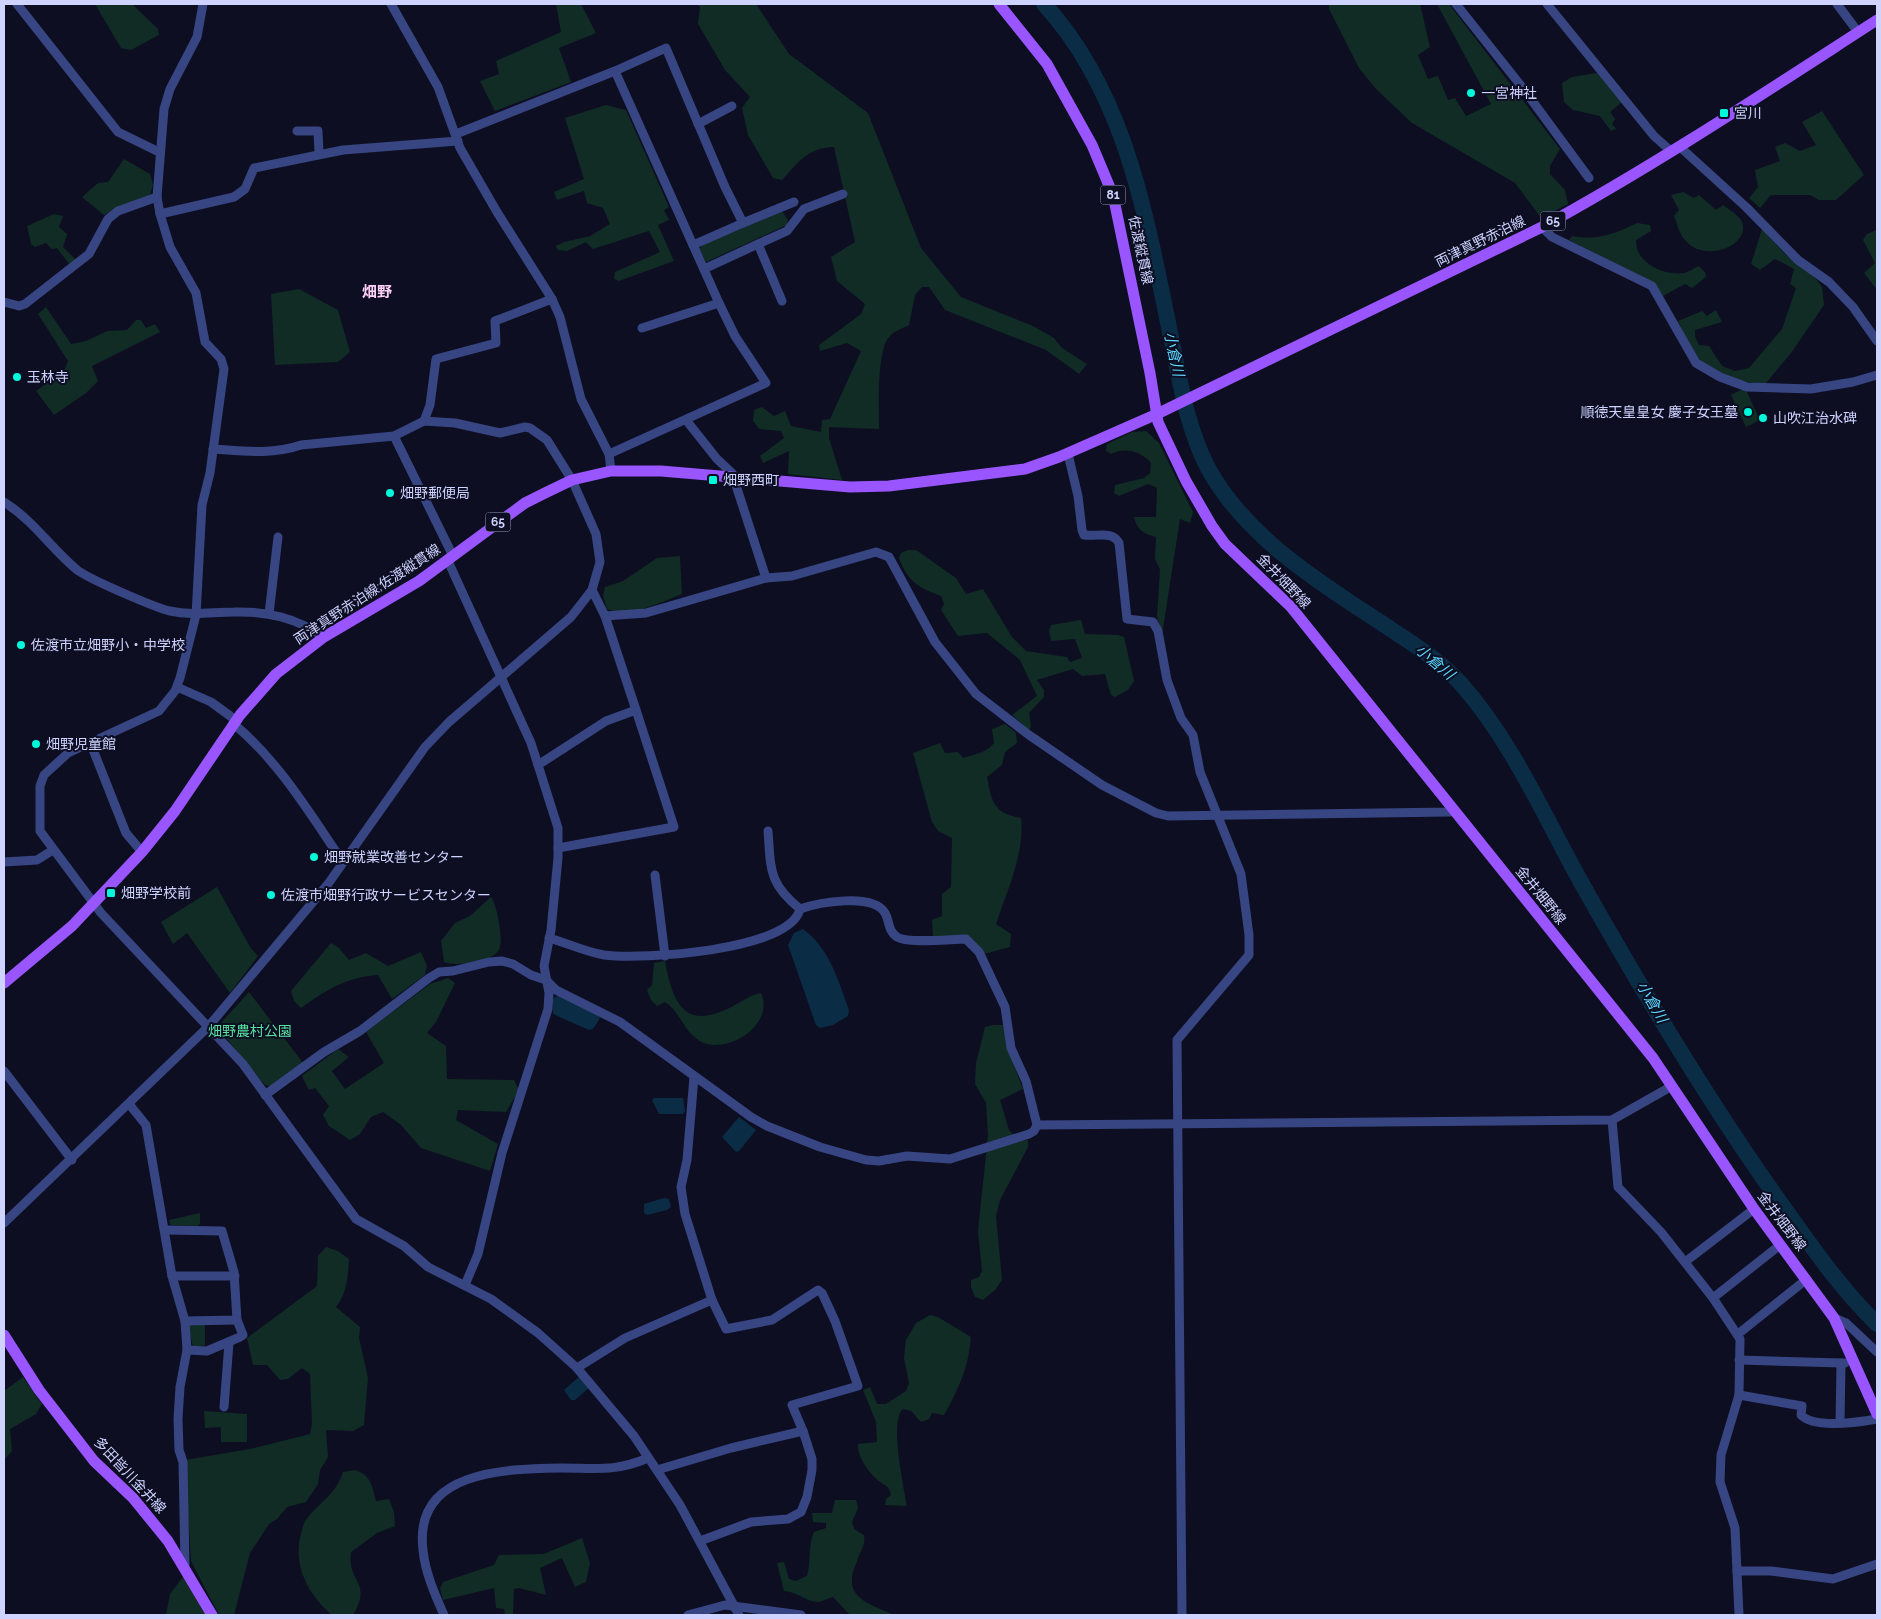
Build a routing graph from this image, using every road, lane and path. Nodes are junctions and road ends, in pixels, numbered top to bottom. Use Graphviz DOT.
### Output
graph roads {
  1 [pos="17,4"];
  2 [pos="203,4"];
  3 [pos="391,4"];
  4 [pos="999,4"];
  5 [pos="1456,4"];
  6 [pos="1547,4"];
  7 [pos="1836,4"];
  8 [pos="1877,20"];
  9 [pos="1858,32"];
  10 [pos="615,72"];
  11 [pos="732,106"];
  12 [pos="698,124"];
  13 [pos="298,131"];
  14 [pos="457,138"];
  15 [pos="1676,149"];
  16 [pos="159,152"];
  17 [pos="319,153"];
  18 [pos="1589,178"];
  19 [pos="842,194"];
  20 [pos="157,197"];
  21 [pos="794,202"];
  22 [pos="160,214"];
  23 [pos="743,223"];
  24 [pos="1542,227"];
  25 [pos="758,244"];
  26 [pos="693,245"];
  27 [pos="704,269"];
  28 [pos="552,299"];
  29 [pos="782,301"];
  30 [pos="4,302"];
  31 [pos="719,303"];
  32 [pos="642,328"];
  33 [pos="1877,341"];
  34 [pos="1877,375"];
  35 [pos="1161,412"];
  36 [pos="686,420"];
  37 [pos="424,421"];
  38 [pos="394,436"];
  39 [pos="213,449"];
  40 [pos="609,454"];
  41 [pos="1068,454"];
  42 [pos="611,471"];
  43 [pos="734,478"];
  44 [pos="572,480"];
  45 [pos="4,502"];
  46 [pos="278,537"];
  47 [pos="451,559"];
  48 [pos="766,578"];
  49 [pos="592,590"];
  50 [pos="269,614"];
  51 [pos="196,615"];
  52 [pos="604,616"];
  53 [pos="324,636"];
  54 [pos="501,677"];
  55 [pos="177,687"];
  56 [pos="636,710"];
  57 [pos="236,723"];
  58 [pos="90,742"];
  59 [pos="538,765"];
  60 [pos="1453,809"];
  61 [pos="1217,815"];
  62 [pos="768,831"];
  63 [pos="558,848"];
  64 [pos="53,850"];
  65 [pos="142,852"];
  66 [pos="4,862"];
  67 [pos="343,862"];
  68 [pos="655,875"];
  69 [pos="93,904"];
  70 [pos="800,909"];
  71 [pos="549,938"];
  72 [pos="664,956"];
  73 [pos="546,980"];
  74 [pos="4,983"];
  75 [pos="208,1027"];
  76 [pos="4,1071"];
  77 [pos="694,1077"];
  78 [pos="1672,1086"];
  79 [pos="265,1095"];
  80 [pos="129,1104"];
  81 [pos="1612,1120"];
  82 [pos="1178,1123"];
  83 [pos="1037,1125"];
  84 [pos="72,1160"];
  85 [pos="1754,1209"];
  86 [pos="4,1223"];
  87 [pos="166,1230"];
  88 [pos="1780,1244"];
  89 [pos="1685,1262"];
  90 [pos="172,1276"];
  91 [pos="235,1276"];
  92 [pos="1807,1279"];
  93 [pos="465,1285"];
  94 [pos="1713,1298"];
  95 [pos="712,1300"];
  96 [pos="1834,1318"];
  97 [pos="237,1320"];
  98 [pos="185,1321"];
  99 [pos="1738,1334"];
  100 [pos="4,1335"];
  101 [pos="229,1342"];
  102 [pos="187,1350"];
  103 [pos="1877,1352"];
  104 [pos="1739,1360"];
  105 [pos="1854,1362"];
  106 [pos="1841,1363"];
  107 [pos="577,1368"];
  108 [pos="1739,1395"];
  109 [pos="224,1407"];
  110 [pos="1877,1414"];
  111 [pos="1877,1419"];
  112 [pos="1840,1423"];
  113 [pos="803,1431"];
  114 [pos="648,1458"];
  115 [pos="657,1470"];
  116 [pos="700,1541"];
  117 [pos="1877,1564"];
  118 [pos="185,1566"];
  119 [pos="1737,1571"];
  120 [pos="733,1606"];
  121 [pos="212,1615"];
  122 [pos="444,1615"];
  123 [pos="688,1615"];
  124 [pos="739,1615"];
  125 [pos="801,1615"];
  126 [pos="1182,1615"];
  127 [pos="1739,1615"];
  1 -- 16 [label="street"];
  2 -- 16 [label="street"];
  3 -- 14 [label="street"];
  4 -- 35 [label="main road, 佐渡縦貫線 / 81"];
  5 -- 18 [label="street"];
  6 -- 15 [label="street"];
  7 -- 9 [label="street"];
  8 -- 9 [label="main road, 両津真野赤泊線 / 65"];
  9 -- 15 [label="main road, 両津真野赤泊線 / 65"];
  10 -- 12 [label="street"];
  10 -- 14 [label="street"];
  10 -- 26 [label="street"];
  11 -- 12 [label="street"];
  12 -- 23 [label="street"];
  13 -- 17 [label="street"];
  14 -- 17 [label="street"];
  14 -- 28 [label="street"];
  15 -- 24 [label="main road, 両津真野赤泊線 / 65"];
  15 -- 33 [label="street"];
  16 -- 20 [label="street"];
  17 -- 22 [label="street"];
  19 -- 25 [label="street"];
  20 -- 22 [label="street"];
  20 -- 30 [label="street"];
  21 -- 23 [label="street"];
  22 -- 39 [label="street"];
  23 -- 26 [label="street"];
  24 -- 34 [label="street"];
  24 -- 35 [label="main road, 両津真野赤泊線 / 65"];
  25 -- 27 [label="street"];
  25 -- 29 [label="street"];
  26 -- 27 [label="street"];
  27 -- 31 [label="street"];
  28 -- 37 [label="street"];
  28 -- 40 [label="street"];
  31 -- 32 [label="street"];
  31 -- 36 [label="street"];
  35 -- 41 [label="main road, 両津真野赤泊線;佐渡縦貫線 / 65"];
  35 -- 60 [label="main road, 金井畑野線"];
  36 -- 40 [label="street"];
  36 -- 43 [label="street"];
  37 -- 38 [label="street"];
  37 -- 44 [label="street"];
  38 -- 39 [label="street"];
  38 -- 47 [label="street"];
  39 -- 51 [label="street"];
  40 -- 42 [label="street"];
  41 -- 43 [label="main road, 両津真野赤泊線;佐渡縦貫線 / 65"];
  41 -- 61 [label="street"];
  42 -- 43 [label="main road, 両津真野赤泊線;佐渡縦貫線 / 65"];
  42 -- 44 [label="main road, 両津真野赤泊線;佐渡縦貫線 / 65"];
  43 -- 48 [label="street"];
  44 -- 47 [label="main road, 両津真野赤泊線;佐渡縦貫線 / 65"];
  44 -- 49 [label="street"];
  45 -- 51 [label="street"];
  46 -- 50 [label="street"];
  47 -- 53 [label="main road, 両津真野赤泊線;佐渡縦貫線 / 65"];
  47 -- 54 [label="street"];
  48 -- 52 [label="street"];
  48 -- 61 [label="street"];
  49 -- 52 [label="street"];
  49 -- 54 [label="street"];
  50 -- 51 [label="street"];
  50 -- 53 [label="street"];
  51 -- 55 [label="street"];
  52 -- 56 [label="street"];
  53 -- 57 [label="main road, 両津真野赤泊線;佐渡縦貫線 / 65"];
  54 -- 59 [label="street"];
  54 -- 67 [label="street"];
  55 -- 57 [label="street"];
  55 -- 58 [label="street"];
  56 -- 59 [label="street"];
  56 -- 63 [label="street"];
  57 -- 65 [label="main road, 両津真野赤泊線;佐渡縦貫線 / 65"];
  57 -- 67 [label="street"];
  58 -- 64 [label="street"];
  58 -- 65 [label="street"];
  59 -- 63 [label="street"];
  60 -- 61 [label="street"];
  60 -- 78 [label="main road, 金井畑野線"];
  61 -- 82 [label="street"];
  62 -- 70 [label="street"];
  63 -- 71 [label="street"];
  64 -- 66 [label="street"];
  64 -- 69 [label="street"];
  65 -- 69 [label="main road, 両津真野赤泊線;佐渡縦貫線 / 65"];
  67 -- 75 [label="street"];
  68 -- 72 [label="street"];
  69 -- 74 [label="main road, 両津真野赤泊線;佐渡縦貫線 / 65"];
  69 -- 75 [label="street"];
  70 -- 72 [label="street"];
  70 -- 83 [label="street"];
  71 -- 72 [label="street"];
  71 -- 73 [label="street"];
  73 -- 77 [label="street"];
  73 -- 79 [label="street"];
  73 -- 93 [label="street"];
  75 -- 79 [label="street"];
  75 -- 80 [label="street"];
  76 -- 84 [label="street"];
  77 -- 83 [label="street"];
  77 -- 95 [label="street"];
  78 -- 81 [label="street"];
  78 -- 85 [label="main road, 金井畑野線"];
  79 -- 93 [label="street"];
  80 -- 84 [label="street"];
  80 -- 87 [label="street"];
  81 -- 82 [label="street"];
  81 -- 89 [label="street"];
  82 -- 83 [label="street"];
  82 -- 126 [label="street"];
  84 -- 86 [label="street"];
  85 -- 88 [label="main road, 金井畑野線"];
  85 -- 89 [label="street"];
  87 -- 90 [label="street"];
  87 -- 91 [label="street"];
  88 -- 92 [label="main road, 金井畑野線"];
  88 -- 94 [label="street"];
  89 -- 94 [label="street"];
  90 -- 91 [label="street"];
  90 -- 98 [label="street"];
  91 -- 97 [label="street"];
  92 -- 96 [label="main road, 金井畑野線"];
  92 -- 99 [label="street"];
  93 -- 107 [label="street"];
  94 -- 99 [label="street"];
  95 -- 107 [label="street"];
  95 -- 113 [label="street"];
  96 -- 103 [label="street"];
  96 -- 105 [label="main road, 金井畑野線"];
  97 -- 98 [label="street"];
  97 -- 101 [label="street"];
  98 -- 102 [label="street"];
  99 -- 104 [label="street"];
  100 -- 118 [label="main road, 多田皆川金井線"];
  101 -- 102 [label="street"];
  101 -- 109 [label="street"];
  102 -- 118 [label="street"];
  104 -- 106 [label="street"];
  104 -- 108 [label="street"];
  105 -- 106 [label="street"];
  105 -- 110 [label="main road, 金井畑野線"];
  106 -- 112 [label="street"];
  107 -- 114 [label="street"];
  108 -- 112 [label="street"];
  108 -- 119 [label="street"];
  111 -- 112 [label="street"];
  113 -- 115 [label="street"];
  113 -- 116 [label="street"];
  114 -- 115 [label="street"];
  114 -- 122 [label="street"];
  115 -- 116 [label="street"];
  116 -- 120 [label="street"];
  117 -- 119 [label="street"];
  118 -- 121 [label="main road, 多田皆川金井線"];
  119 -- 127 [label="street"];
  120 -- 123 [label="street"];
  120 -- 124 [label="street"];
  120 -- 125 [label="street"];
}
